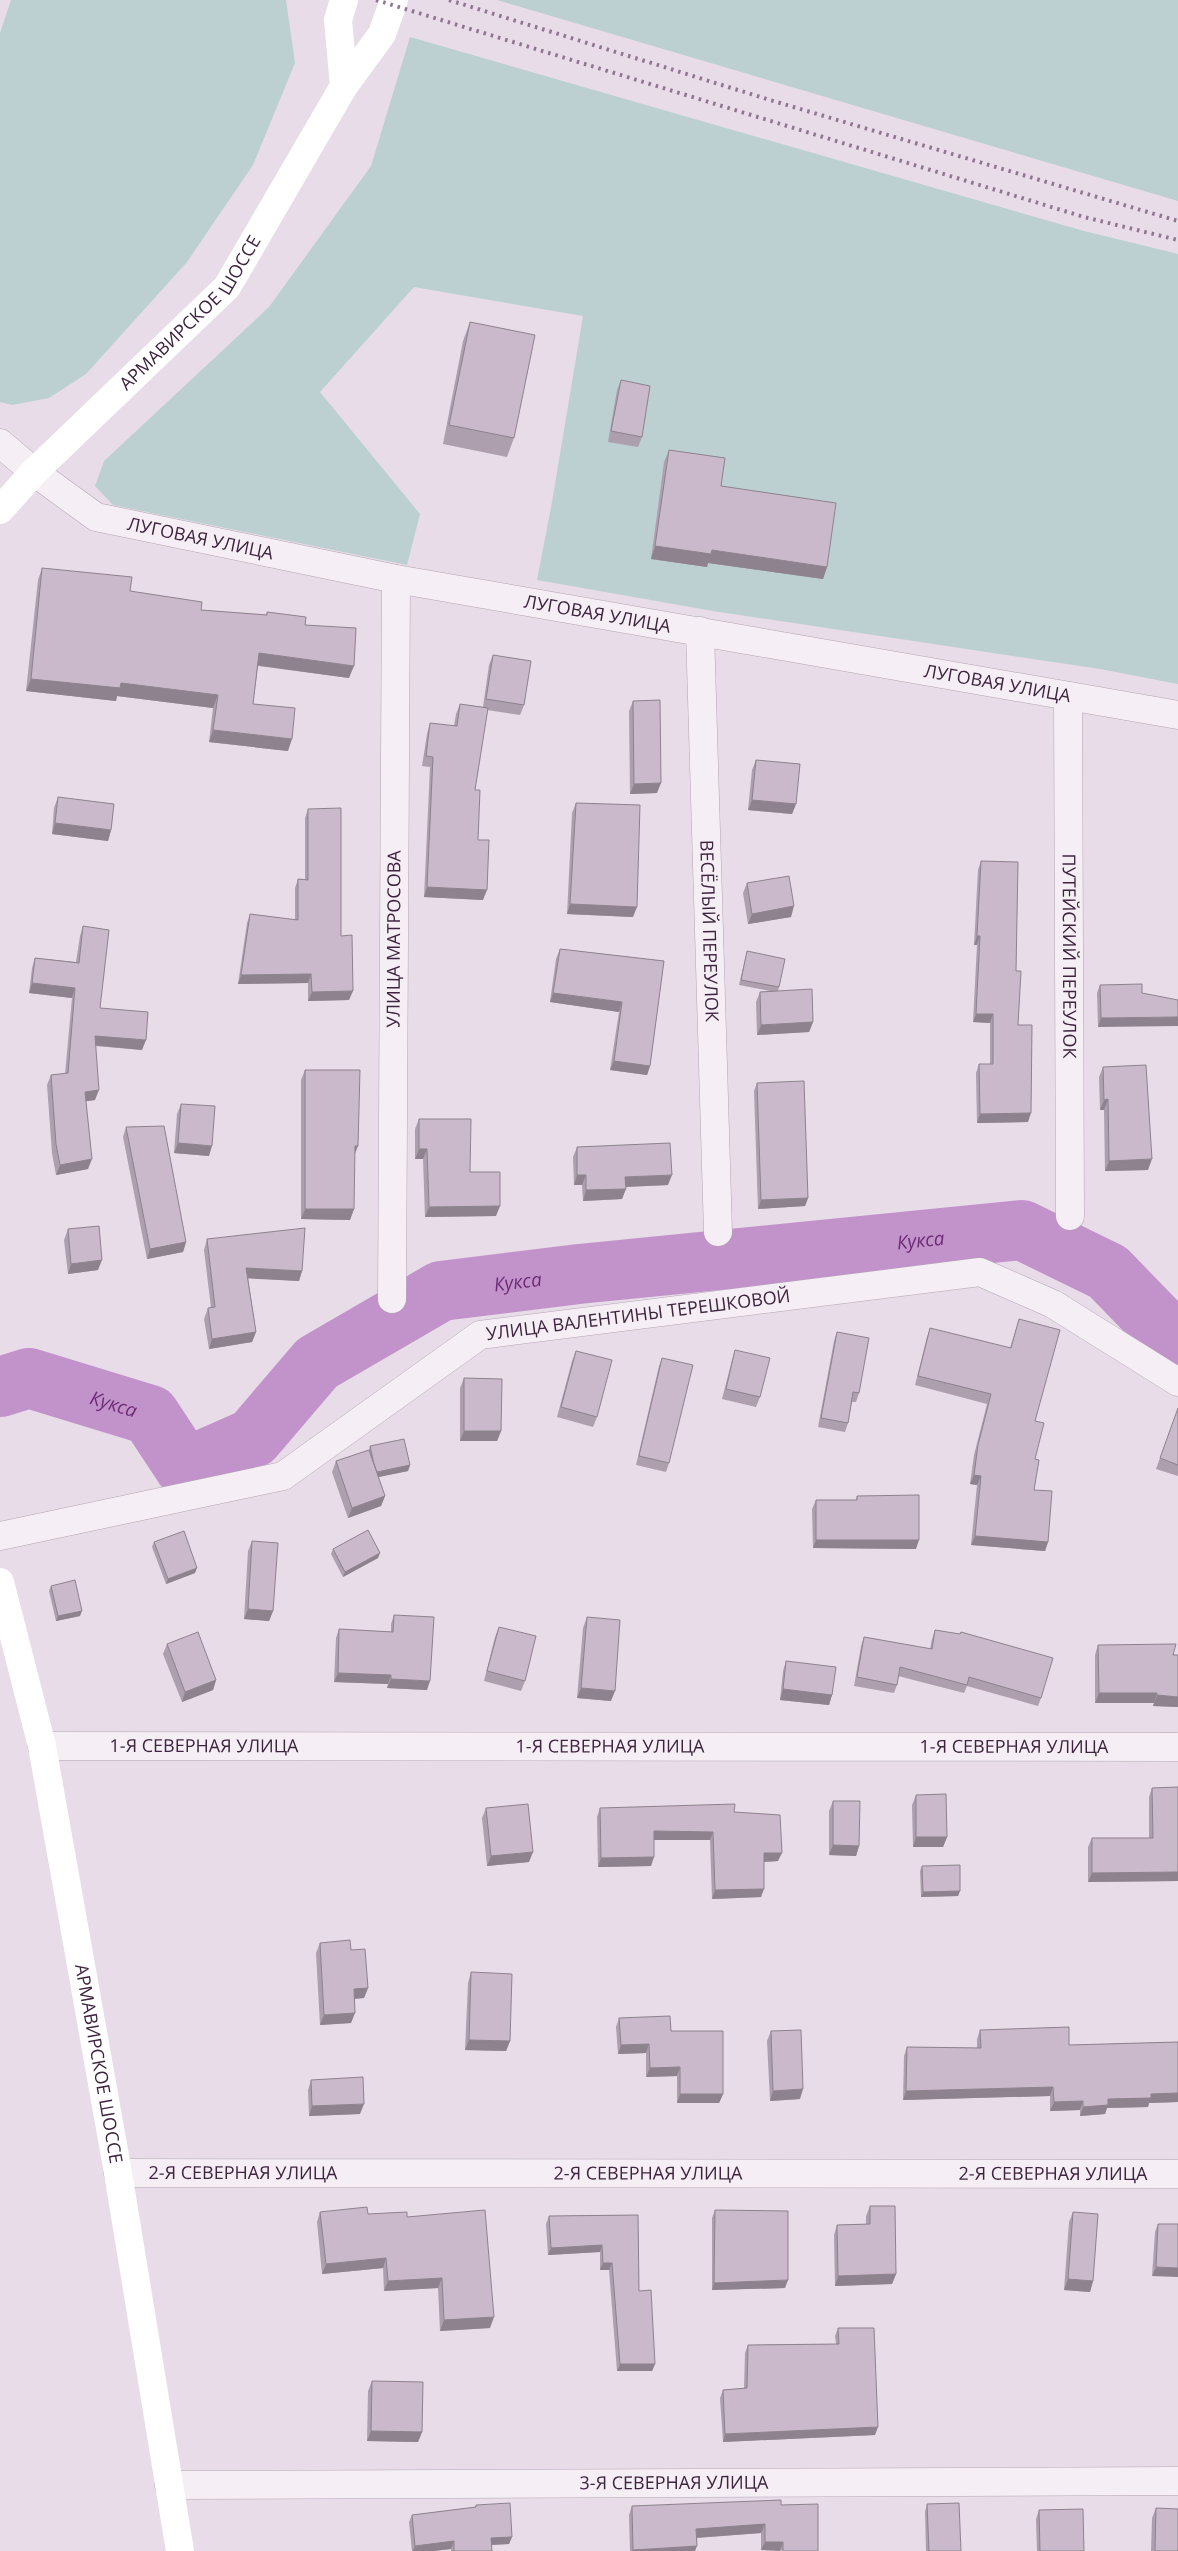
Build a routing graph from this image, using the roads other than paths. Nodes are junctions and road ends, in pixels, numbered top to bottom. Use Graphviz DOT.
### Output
graph roads {
  1 [pos="344,0"];
  2 [pos="394,0"];
  3 [pos="344,86"];
  4 [pos="0,443"];
  5 [pos="34,472"];
  6 [pos="0,510"];
  7 [pos="396,579"];
  8 [pos="700,631"];
  9 [pos="1068,696"];
  10 [pos="1178,715"];
  11 [pos="1070,1216"];
  12 [pos="718,1232"];
  13 [pos="392,1299"];
  14 [pos="1178,1382"];
  15 [pos="0,1536"];
  16 [pos="0,1582"];
  17 [pos="42,1746"];
  18 [pos="1178,1747"];
  19 [pos="118,2172"];
  20 [pos="1178,2174"];
  21 [pos="1178,2481"];
  22 [pos="170,2485"];
  23 [pos="180,2551"];
  1 -- 3 [label="main road"];
  2 -- 3 [label="main road, АРМАВИРСКОЕ ШОССЕ"];
  3 -- 5 [label="main road, АРМАВИРСКОЕ ШОССЕ"];
  4 -- 5 [label="street, ЛУГОВАЯ УЛИЦА"];
  5 -- 6 [label="main road, АРМАВИРСКОЕ ШОССЕ"];
  5 -- 7 [label="street, ЛУГОВАЯ УЛИЦА"];
  7 -- 8 [label="street, ЛУГОВАЯ УЛИЦА"];
  7 -- 13 [label="street, УЛИЦА МАТРОСОВА"];
  8 -- 9 [label="street, ЛУГОВАЯ УЛИЦА"];
  8 -- 12 [label="street, ВЕСЁЛЫЙ ПЕРЕУЛОК"];
  9 -- 10 [label="street, ЛУГОВАЯ УЛИЦА"];
  9 -- 11 [label="street, ПУТЕЙСКИЙ ПЕРЕУЛОК"];
  14 -- 15 [label="street, УЛИЦА ВАЛЕНТИНЫ ТЕРЕШКОВОЙ"];
  16 -- 17 [label="main road, АРМАВИРСКОЕ ШОССЕ"];
  17 -- 18 [label="street, 1-Я СЕВЕРНАЯ УЛИЦА"];
  17 -- 19 [label="main road, АРМАВИРСКОЕ ШОССЕ"];
  19 -- 20 [label="street, 2-Я СЕВЕРНАЯ УЛИЦА"];
  19 -- 22 [label="main road, АРМАВИРСКОЕ ШОССЕ"];
  21 -- 22 [label="street, 3-Я СЕВЕРНАЯ УЛИЦА"];
  22 -- 23 [label="main road, АРМАВИРСКОЕ ШОССЕ"];
}
